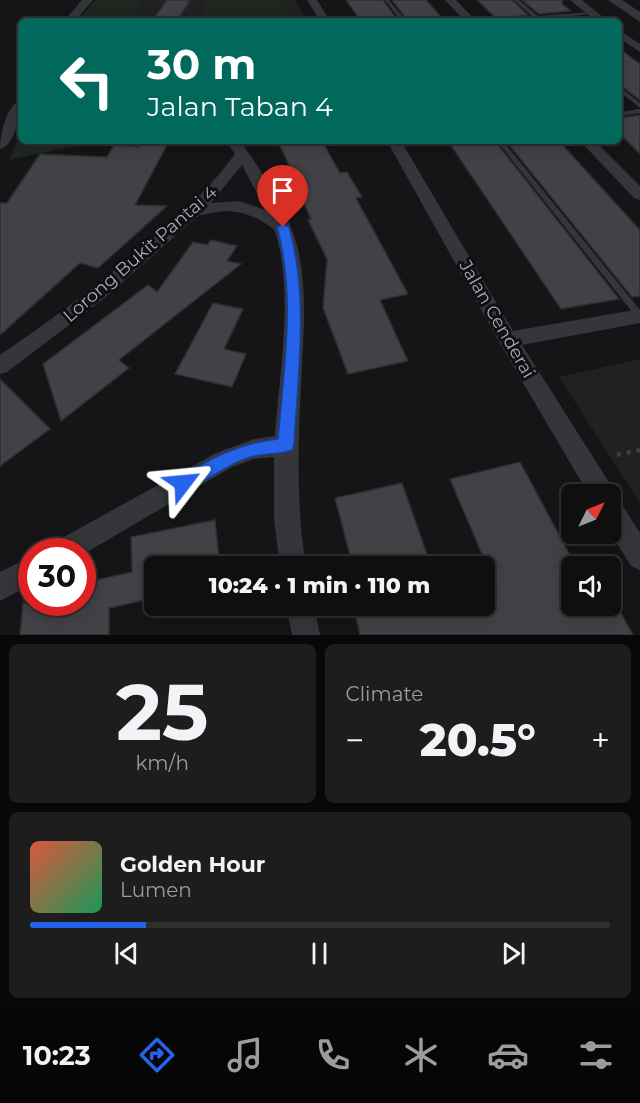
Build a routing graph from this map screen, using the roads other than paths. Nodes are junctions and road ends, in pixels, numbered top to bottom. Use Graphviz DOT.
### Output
graph roads {
  1 [pos="88,0"];
  2 [pos="312,0"];
  3 [pos="387,0"];
  4 [pos="450,0"];
  5 [pos="516,0"];
  6 [pos="575,0"];
  7 [pos="614,0"];
  8 [pos="592,13"];
  9 [pos="72,18"];
  10 [pos="323,18"];
  11 [pos="402,18"];
  12 [pos="468,18"];
  13 [pos="537,18"];
  14 [pos="554,18"];
  15 [pos="599,18"];
  16 [pos="640,18"];
  17 [pos="622,36"];
  18 [pos="640,49"];
  19 [pos="622,91"];
  20 [pos="640,106"];
  21 [pos="18,110"];
  22 [pos="640,111"];
  23 [pos="622,114"];
  24 [pos="396,144"];
  25 [pos="502,144"];
  26 [pos="590,144"];
  27 [pos="0,145"];
  28 [pos="238,148"];
  29 [pos="640,195"];
  30 [pos="193,212"];
  31 [pos="283,227"];
  32 [pos="640,316"];
  33 [pos="508,340"];
  34 [pos="0,366"];
  35 [pos="286,445"];
  36 [pos="596,484"];
  37 [pos="621,526"];
  38 [pos="87,538"];
  39 [pos="291,556"];
  40 [pos="640,557"];
  41 [pos="18,577"];
  42 [pos="0,587"];
  43 [pos="302,616"];
  44 [pos="306,635"];
  1 -- 9 [label="street"];
  2 -- 10 [label="street"];
  3 -- 11 [label="lane"];
  4 -- 12 [label="street"];
  5 -- 13 [label="lane"];
  6 -- 8 [label="street"];
  7 -- 16 [label="street"];
  8 -- 14 [label="lane"];
  8 -- 15 [label="street"];
  17 -- 18 [label="street"];
  19 -- 20 [label="lane"];
  21 -- 27 [label="street"];
  22 -- 23 [label="lane"];
  24 -- 33 [label="street, Jalan Cenderai"];
  25 -- 32 [label="lane"];
  26 -- 29 [label="street"];
  28 -- 30 [label="street, Lorong Bukit Pantai 4"];
  28 -- 31 [label="street"];
  30 -- 31 [label="street"];
  30 -- 34 [label="street, Lorong Bukit Pantai 4"];
  31 -- 35 [label="street"];
  32 -- 33 [label="street"];
  33 -- 36 [label="street, Jalan Cenderai"];
  35 -- 38 [label="street"];
  35 -- 39 [label="street"];
  37 -- 40 [label="street"];
  41 -- 42 [label="street"];
  43 -- 44 [label="street"];
}
